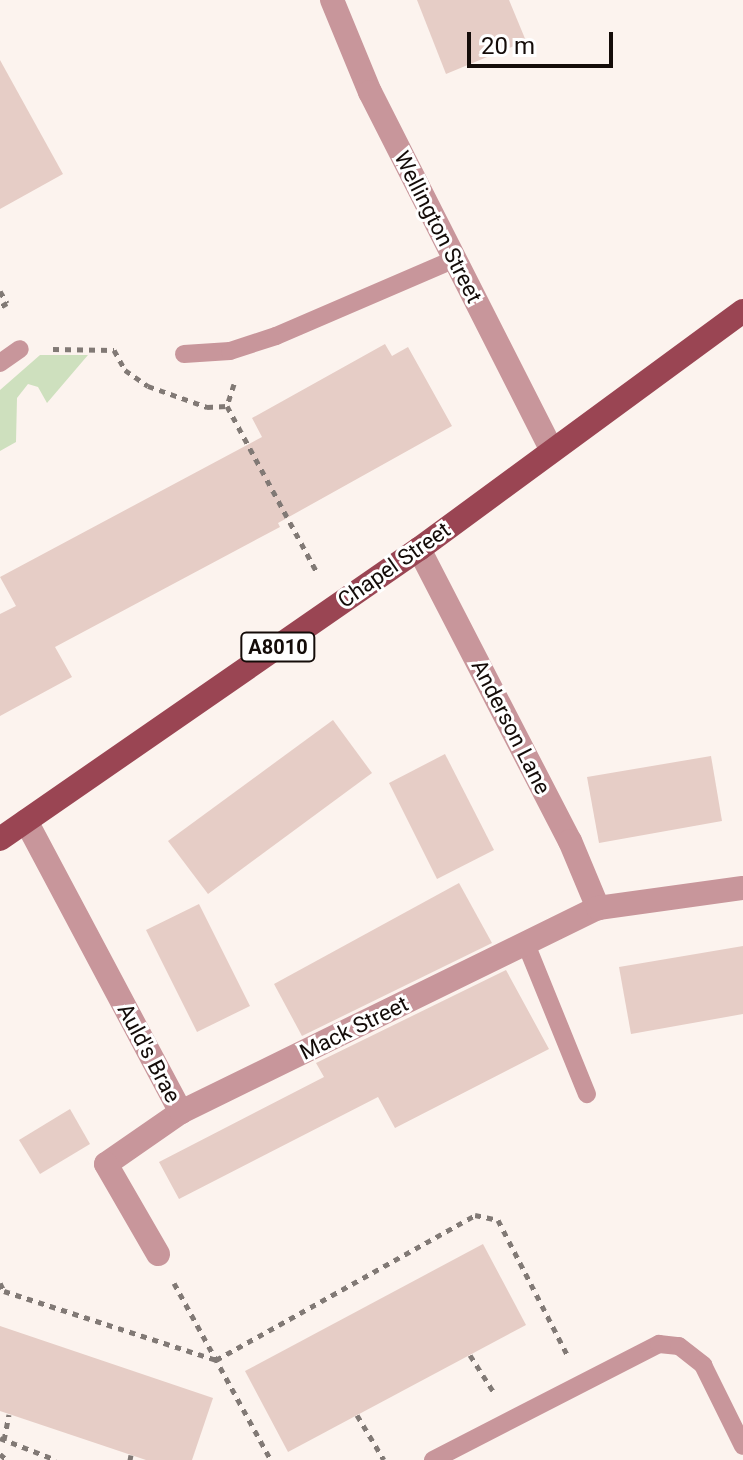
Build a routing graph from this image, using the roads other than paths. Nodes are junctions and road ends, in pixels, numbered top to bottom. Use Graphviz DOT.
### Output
graph roads {
  1 [pos="332,0"];
  2 [pos="455,259"];
  3 [pos="743,311"];
  4 [pos="20,349"];
  5 [pos="184,354"];
  6 [pos="0,363"];
  7 [pos="552,450"];
  8 [pos="419,549"];
  9 [pos="26,821"];
  10 [pos="0,839"];
  11 [pos="743,888"];
  12 [pos="598,908"];
  13 [pos="526,944"];
  14 [pos="587,1094"];
  15 [pos="181,1112"];
  16 [pos="158,1254"];
  17 [pos="743,1446"];
  18 [pos="433,1460"];
  1 -- 2 [label="street, Wellington Street"];
  2 -- 5 [label="lane"];
  2 -- 7 [label="street, Wellington Street"];
  3 -- 7 [label="main road, Chapel Street / A8010"];
  4 -- 6 [label="lane"];
  7 -- 8 [label="main road, Chapel Street / A8010"];
  8 -- 9 [label="main road, Chapel Street / A8010"];
  8 -- 12 [label="street, Anderson Lane"];
  9 -- 10 [label="main road, Chapel Street / A8010"];
  9 -- 15 [label="street, Auld's Brae"];
  11 -- 12 [label="street, Mack Street"];
  12 -- 13 [label="street, Mack Street"];
  13 -- 14 [label="lane"];
  13 -- 15 [label="street, Mack Street"];
  15 -- 16 [label="street, Auld's Brae"];
  17 -- 18 [label="lane"];
}
